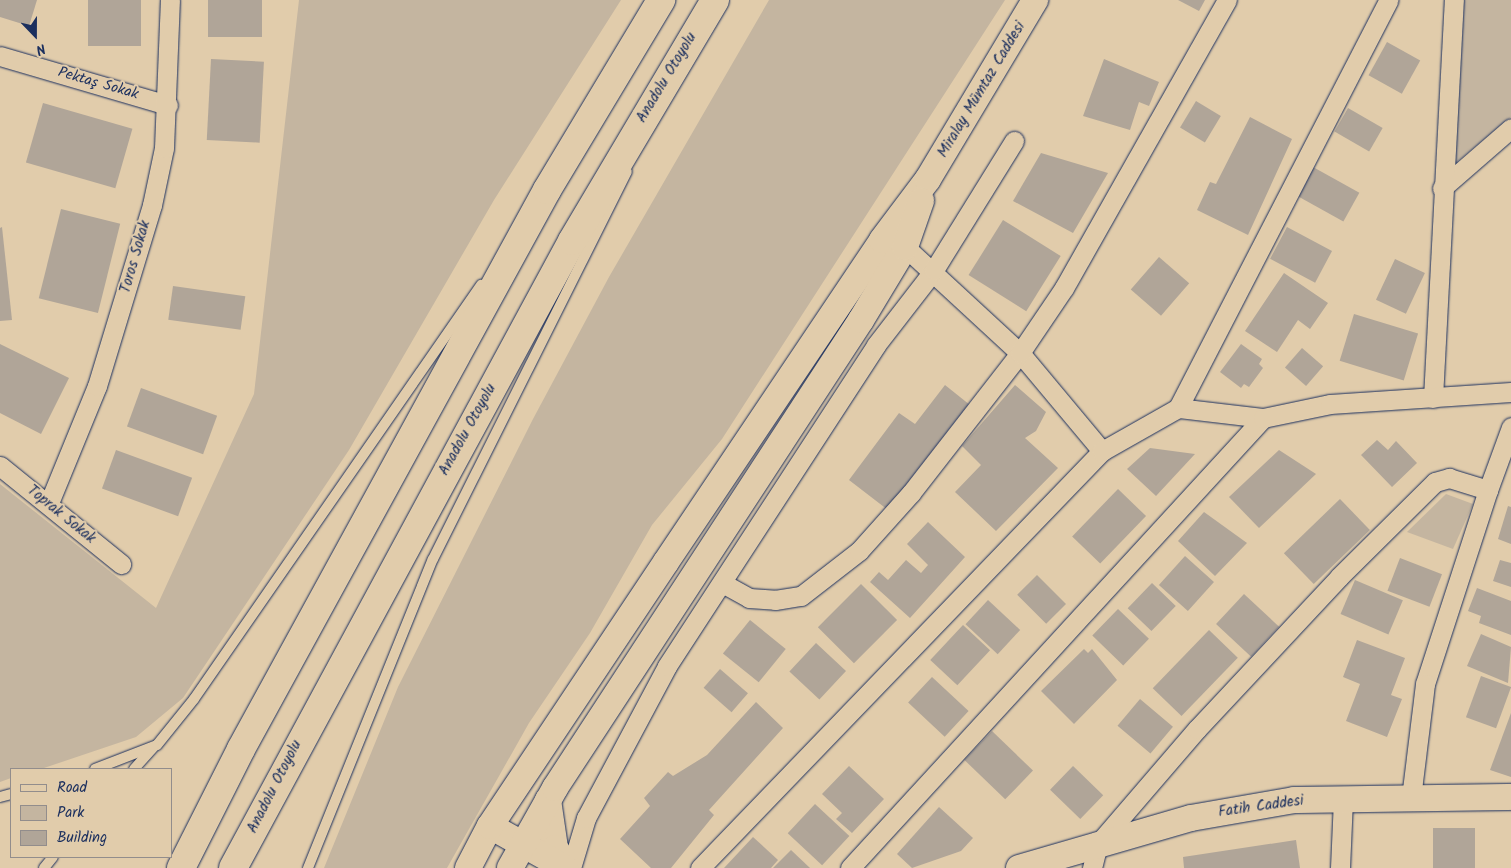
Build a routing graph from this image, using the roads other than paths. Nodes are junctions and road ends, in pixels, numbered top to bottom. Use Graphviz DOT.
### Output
graph roads {
  1 [pos="170,0"];
  2 [pos="661,0"];
  3 [pos="715,0"];
  4 [pos="1035,0"];
  5 [pos="1227,0"];
  6 [pos="1389,0"];
  7 [pos="1454,0"];
  8 [pos="688,42"];
  9 [pos="0,56"];
  10 [pos="168,105"];
  11 [pos="1511,128"];
  12 [pos="1014,142"];
  13 [pos="928,179"];
  14 [pos="1442,188"];
  15 [pos="547,190"];
  16 [pos="905,247"];
  17 [pos="934,270"];
  18 [pos="1020,353"];
  19 [pos="1511,392"];
  20 [pos="1433,398"];
  21 [pos="1178,408"];
  22 [pos="1263,418"];
  23 [pos="1511,427"];
  24 [pos="1102,452"];
  25 [pos="0,466"];
  26 [pos="1488,490"];
  27 [pos="49,503"];
  28 [pos="121,564"];
  29 [pos="724,584"];
  30 [pos="156,745"];
  31 [pos="98,768"];
  32 [pos="135,768"];
  33 [pos="1511,797"];
  34 [pos="1343,798"];
  35 [pos="1411,798"];
  36 [pos="548,800"];
  37 [pos="490,826"];
  38 [pos="523,845"];
  39 [pos="1095,856"];
  40 [pos="52,858"];
  41 [pos="44,868"];
  42 [pos="181,868"];
  43 [pos="233,868"];
  44 [pos="308,868"];
  45 [pos="468,868"];
  46 [pos="510,868"];
  47 [pos="568,868"];
  48 [pos="700,868"];
  49 [pos="850,868"];
  50 [pos="1019,868"];
  51 [pos="1340,868"];
  1 -- 10 [label="street, Toros Sokak"];
  2 -- 15 [label="highway"];
  3 -- 8 [label="highway, Anadolu Otoyolu"];
  4 -- 13 [label="main road, Miralay Mümtaz Caddesi"];
  5 -- 18 [label="street"];
  6 -- 21 [label="street"];
  7 -- 14 [label="street"];
  8 -- 43 [label="highway, Anadolu Otoyolu"];
  8 -- 44 [label="lane"];
  9 -- 10 [label="street, Pektaş Sokak"];
  10 -- 27 [label="street, Toros Sokak"];
  11 -- 14 [label="street"];
  12 -- 17 [label="street"];
  13 -- 16 [label="main road"];
  13 -- 37 [label="main road"];
  14 -- 20 [label="street"];
  15 -- 30 [label="lane"];
  15 -- 42 [label="highway"];
  16 -- 17 [label="street"];
  16 -- 36 [label="main road"];
  17 -- 18 [label="street"];
  17 -- 29 [label="street"];
  18 -- 24 [label="street"];
  18 -- 29 [label="street"];
  19 -- 20 [label="street"];
  20 -- 22 [label="street"];
  21 -- 22 [label="street"];
  21 -- 24 [label="street"];
  22 -- 49 [label="street"];
  23 -- 26 [label="street"];
  24 -- 48 [label="street"];
  25 -- 27 [label="street, Toprak Sokak"];
  26 -- 35 [label="street"];
  26 -- 39 [label="street"];
  27 -- 28 [label="street, Toprak Sokak"];
  29 -- 47 [label="street"];
  30 -- 31 [label="lane"];
  30 -- 32 [label="lane"];
  33 -- 35 [label="main road, Fatih Caddesi"];
  34 -- 35 [label="main road, Fatih Caddesi"];
  34 -- 39 [label="main road, Fatih Caddesi"];
  34 -- 51 [label="street"];
  36 -- 38 [label="main road"];
  36 -- 47 [label="main road"];
  37 -- 38 [label="main road"];
  37 -- 45 [label="main road"];
  38 -- 46 [label="main road"];
  38 -- 47 [label="main road"];
  39 -- 50 [label="main road, Fatih Caddesi"];
  40 -- 41 [label="lane"];
}
